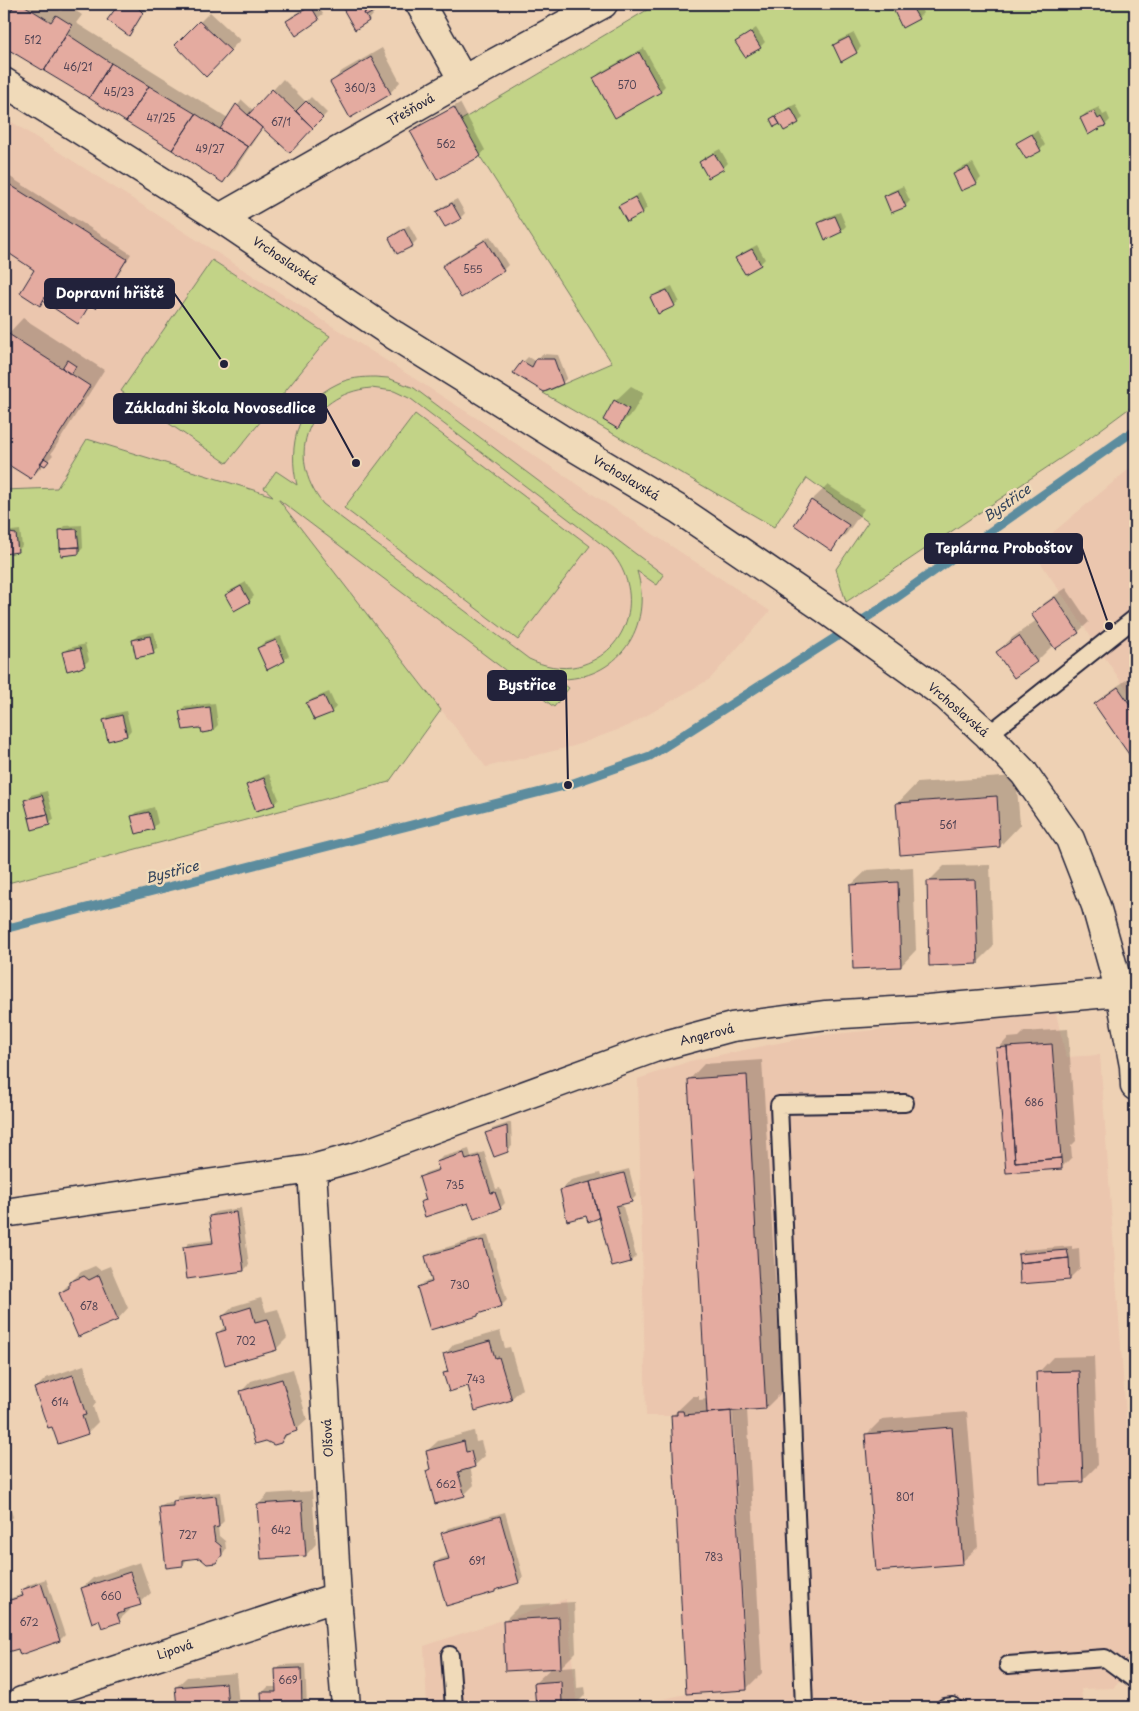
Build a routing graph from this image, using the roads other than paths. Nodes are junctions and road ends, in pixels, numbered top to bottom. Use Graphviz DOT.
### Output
graph roads {
  1 [pos="420,4"];
  2 [pos="603,4"];
  3 [pos="463,80"];
  4 [pos="4,82"];
  5 [pos="220,218"];
  6 [pos="1135,618"];
  7 [pos="988,735"];
  8 [pos="1120,992"];
  9 [pos="1135,1086"];
  10 [pos="905,1103"];
  11 [pos="312,1169"];
  12 [pos="4,1213"];
  13 [pos="337,1598"];
  14 [pos="450,1655"];
  15 [pos="1008,1664"];
  16 [pos="1135,1680"];
  17 [pos="16,1707"];
  18 [pos="346,1707"];
  19 [pos="454,1707"];
  20 [pos="804,1707"];
  1 -- 3 [label="street"];
  2 -- 3 [label="street, Třešňová"];
  3 -- 5 [label="street, Třešňová"];
  4 -- 5 [label="street, Vrchoslavská"];
  5 -- 7 [label="street, Vrchoslavská"];
  6 -- 7 [label="lane"];
  7 -- 8 [label="street, Vrchoslavská"];
  8 -- 9 [label="street, Vrchoslavská"];
  8 -- 11 [label="street, Angerová"];
  10 -- 20 [label="lane"];
  11 -- 12 [label="street, Angerová"];
  11 -- 13 [label="street, Olšová"];
  13 -- 17 [label="street, Lipová"];
  13 -- 18 [label="street, Olšová"];
  14 -- 19 [label="lane"];
  15 -- 16 [label="lane"];
}
